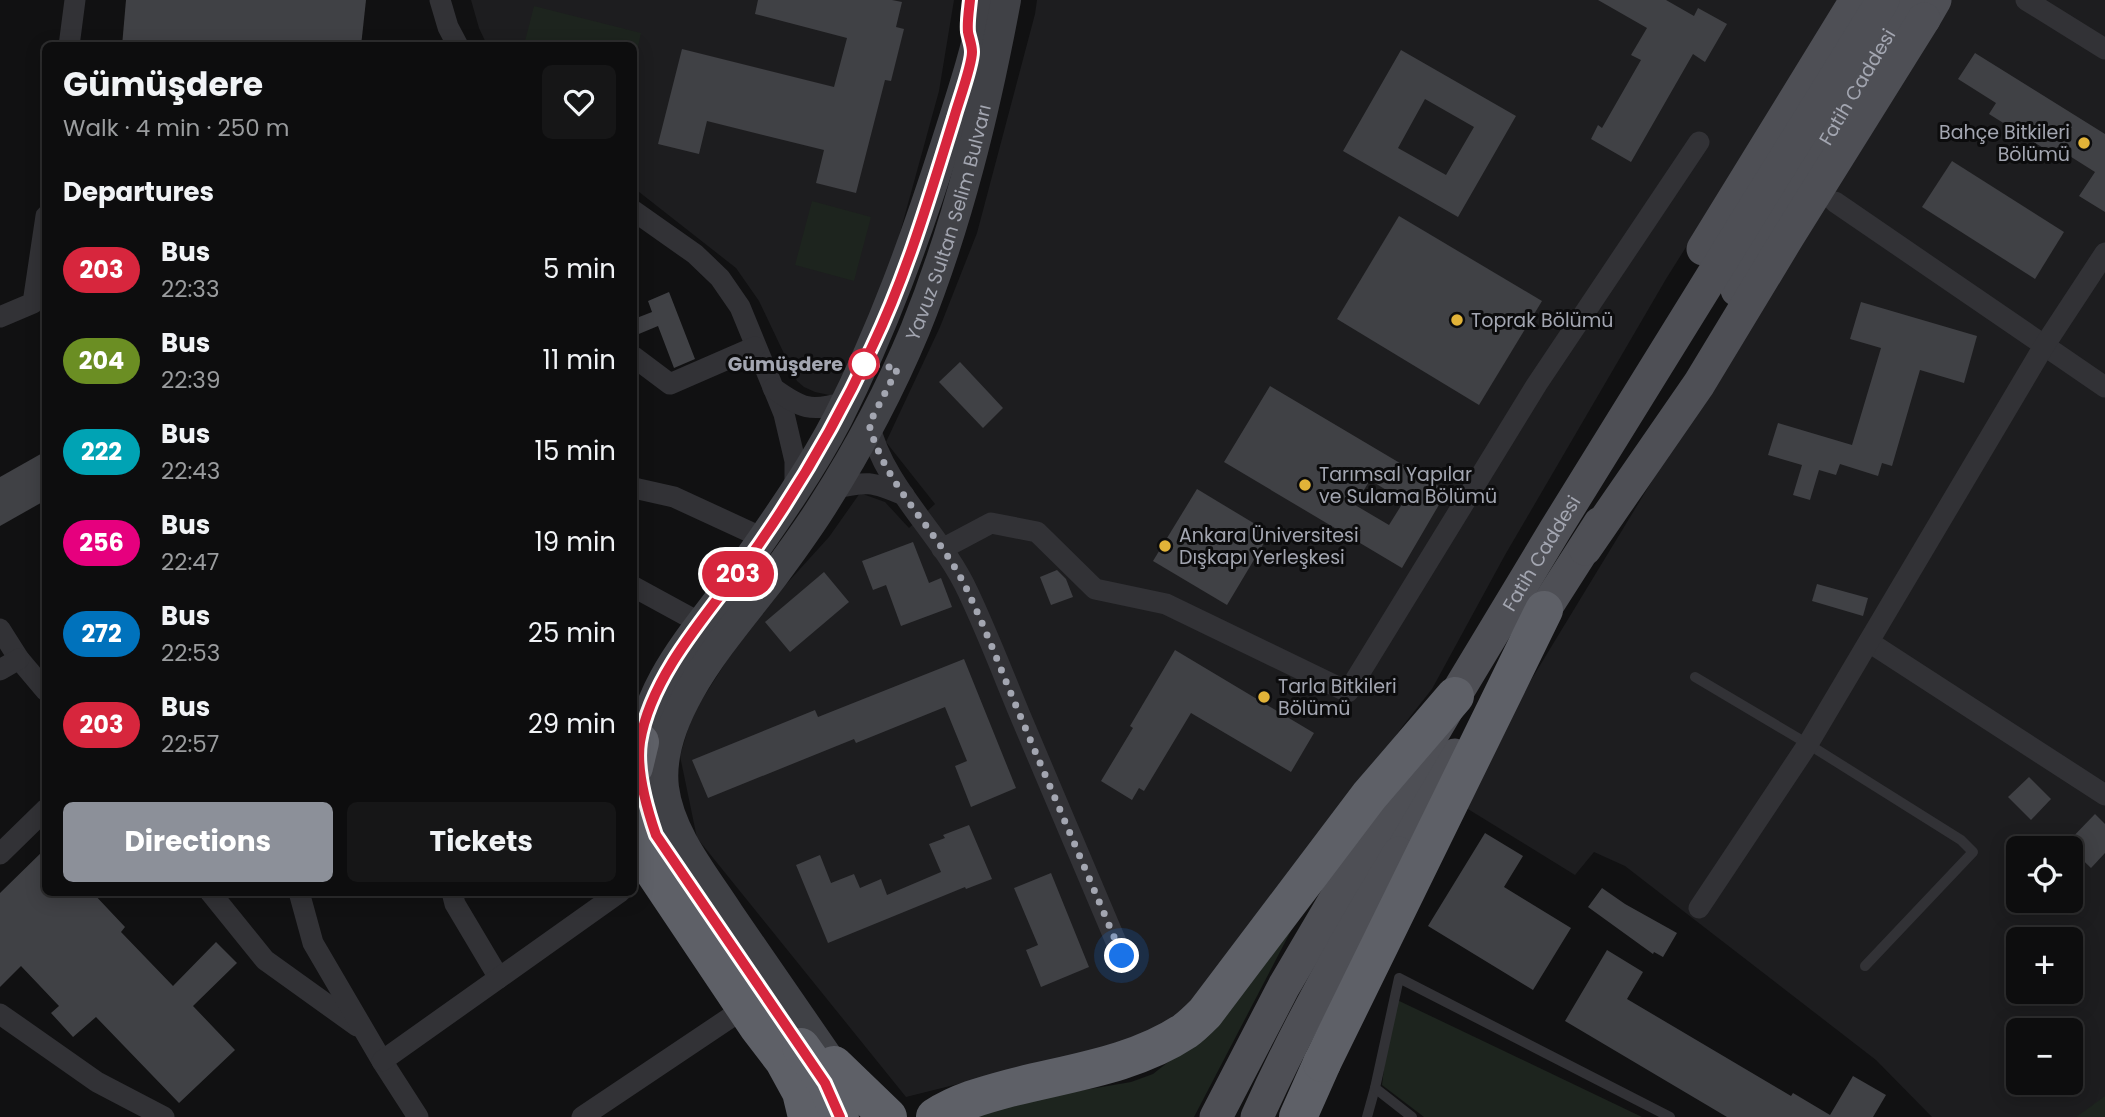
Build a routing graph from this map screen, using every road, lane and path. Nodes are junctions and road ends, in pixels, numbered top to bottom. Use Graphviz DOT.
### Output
graph roads {
  1 [pos="75,0"];
  2 [pos="440,0"];
  3 [pos="970,0"];
  4 [pos="986,0"];
  5 [pos="1006,0"];
  6 [pos="1023,0"];
  7 [pos="1856,0"];
  8 [pos="1883,0"];
  9 [pos="2026,0"];
  10 [pos="1922,6"];
  11 [pos="70,42"];
  12 [pos="456,42"];
  13 [pos="2105,49"];
  14 [pos="984,56"];
  15 [pos="1699,142"];
  16 [pos="1835,202"];
  17 [pos="637,213"];
  18 [pos="42,243"];
  19 [pos="2105,253"];
  20 [pos="0,317"];
  21 [pos="2043,346"];
  22 [pos="755,347"];
  23 [pos="637,359"];
  24 [pos="2105,387"];
  25 [pos="773,388"];
  26 [pos="845,402"];
  27 [pos="869,424"];
  28 [pos="637,489"];
  29 [pos="794,489"];
  30 [pos="832,489"];
  31 [pos="904,495"];
  32 [pos="1555,530"];
  33 [pos="752,533"];
  34 [pos="942,549"];
  35 [pos="637,588"];
  36 [pos="1544,610"];
  37 [pos="689,617"];
  38 [pos="0,629"];
  39 [pos="1869,642"];
  40 [pos="19,659"];
  41 [pos="0,670"];
  42 [pos="1695,677"];
  43 [pos="42,686"];
  44 [pos="1455,696"];
  45 [pos="1808,744"];
  46 [pos="637,755"];
  47 [pos="2105,795"];
  48 [pos="42,813"];
  49 [pos="644,850"];
  50 [pos="0,854"];
  51 [pos="213,896"];
  52 [pos="300,896"];
  53 [pos="453,896"];
  54 [pos="614,896"];
  55 [pos="1699,908"];
  56 [pos="1122,956"];
  57 [pos="1865,967"];
  58 [pos="499,978"];
  59 [pos="746,1007"];
  60 [pos="0,1014"];
  61 [pos="365,1032"];
  62 [pos="382,1061"];
  63 [pos="834,1065"];
  64 [pos="1375,1088"];
  65 [pos="164,1117"];
  66 [pos="418,1117"];
  67 [pos="582,1117"];
  68 [pos="807,1117"];
  69 [pos="839,1117"];
  70 [pos="869,1117"];
  71 [pos="888,1117"];
  72 [pos="935,1117"];
  73 [pos="1216,1117"];
  74 [pos="1257,1117"];
  75 [pos="1298,1117"];
  76 [pos="1367,1117"];
  77 [pos="1412,1117"];
  78 [pos="1670,1117"];
  1 -- 11 [label="street"];
  2 -- 12 [label="street"];
  3 -- 14 [label="main road"];
  4 -- 14 [label="main road"];
  5 -- 14 [label="main road"];
  6 -- 14 [label="main road"];
  7 -- 32 [label="main road"];
  8 -- 32 [label="main road, Fatih Caddesi"];
  9 -- 13 [label="street"];
  10 -- 36 [label="main road, Fatih Caddesi, bridge"];
  14 -- 26 [label="main road, Yavuz Sultan Selim Bulvarı"];
  14 -- 27 [label="main road, Yavuz Sultan Selim Bulvarı"];
  15 -- 34 [label="street"];
  16 -- 21 [label="street"];
  17 -- 22 [label="street"];
  18 -- 20 [label="street"];
  19 -- 21 [label="street"];
  21 -- 24 [label="street"];
  21 -- 39 [label="street"];
  22 -- 23 [label="street"];
  22 -- 25 [label="street"];
  25 -- 26 [label="street"];
  25 -- 29 [label="street"];
  26 -- 29 [label="main road, Yavuz Sultan Selim Bulvarı"];
  27 -- 30 [label="main road, Yavuz Sultan Selim Bulvarı"];
  27 -- 31 [label="street"];
  28 -- 33 [label="street"];
  29 -- 46 [label="main road, Yavuz Sultan Selim Bulvarı"];
  30 -- 31 [label="street"];
  30 -- 63 [label="main road, Yavuz Sultan Selim Bulvarı"];
  31 -- 34 [label="street"];
  32 -- 44 [label="main road, Fatih Caddesi"];
  34 -- 56 [label="street"];
  35 -- 37 [label="street"];
  36 -- 74 [label="main road, Fatih Caddesi, bridge"];
  36 -- 75 [label="highway, bridge"];
  38 -- 40 [label="street"];
  39 -- 45 [label="street"];
  39 -- 47 [label="street"];
  40 -- 41 [label="street"];
  40 -- 43 [label="street"];
  42 -- 45 [label="lane"];
  44 -- 72 [label="highway"];
  44 -- 73 [label="main road, Fatih Caddesi"];
  45 -- 55 [label="street"];
  45 -- 57 [label="lane"];
  46 -- 49 [label="main road, Yavuz Sultan Selim Bulvarı"];
  48 -- 50 [label="street"];
  49 -- 59 [label="highway"];
  49 -- 69 [label="highway"];
  51 -- 61 [label="street"];
  52 -- 61 [label="street"];
  53 -- 58 [label="street"];
  54 -- 58 [label="street"];
  58 -- 62 [label="street"];
  59 -- 67 [label="street"];
  59 -- 68 [label="highway"];
  60 -- 65 [label="street"];
  61 -- 62 [label="street"];
  62 -- 66 [label="street"];
  63 -- 70 [label="highway"];
  63 -- 71 [label="highway"];
  64 -- 76 [label="lane"];
  64 -- 77 [label="lane"];
  64 -- 78 [label="lane"];
}
